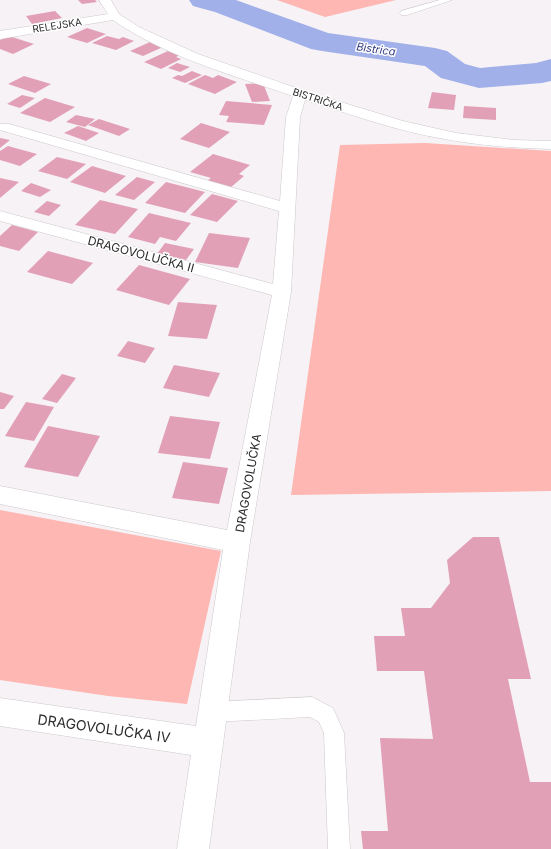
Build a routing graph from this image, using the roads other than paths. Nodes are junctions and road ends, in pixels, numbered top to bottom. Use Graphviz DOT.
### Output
graph roads {
  1 [pos="105,0"];
  2 [pos="448,0"];
  3 [pos="404,13"];
  4 [pos="115,16"];
  5 [pos="0,35"];
  6 [pos="300,94"];
  7 [pos="324,101"];
  8 [pos="293,117"];
  9 [pos="4,127"];
  10 [pos="551,145"];
  11 [pos="287,208"];
  12 [pos="0,216"];
  13 [pos="282,292"];
  14 [pos="0,494"];
  15 [pos="237,542"];
  16 [pos="0,712"];
  17 [pos="213,712"];
  18 [pos="209,743"];
  19 [pos="193,849"];
  20 [pos="339,849"];
  1 -- 4 [label="street, BISTRIČKA"];
  2 -- 3 [label="lane"];
  4 -- 5 [label="street, RELEJSKA"];
  4 -- 6 [label="street, BISTRIČKA"];
  6 -- 7 [label="street, BISTRIČKA"];
  6 -- 8 [label="street, DRAGOVOLUČKA"];
  7 -- 8 [label="street"];
  7 -- 10 [label="street, BISTRIČKA"];
  8 -- 11 [label="street, DRAGOVOLUČKA"];
  9 -- 11 [label="street"];
  11 -- 13 [label="street, DRAGOVOLUČKA"];
  12 -- 13 [label="street, DRAGOVOLUČKA II"];
  13 -- 15 [label="street, DRAGOVOLUČKA"];
  14 -- 15 [label="street"];
  15 -- 17 [label="street, DRAGOVOLUČKA"];
  16 -- 18 [label="street, DRAGOVOLUČKA IV"];
  17 -- 18 [label="street, DRAGOVOLUČKA"];
  17 -- 20 [label="lane"];
  18 -- 19 [label="street, DRAGOVOLUČKA"];
}
